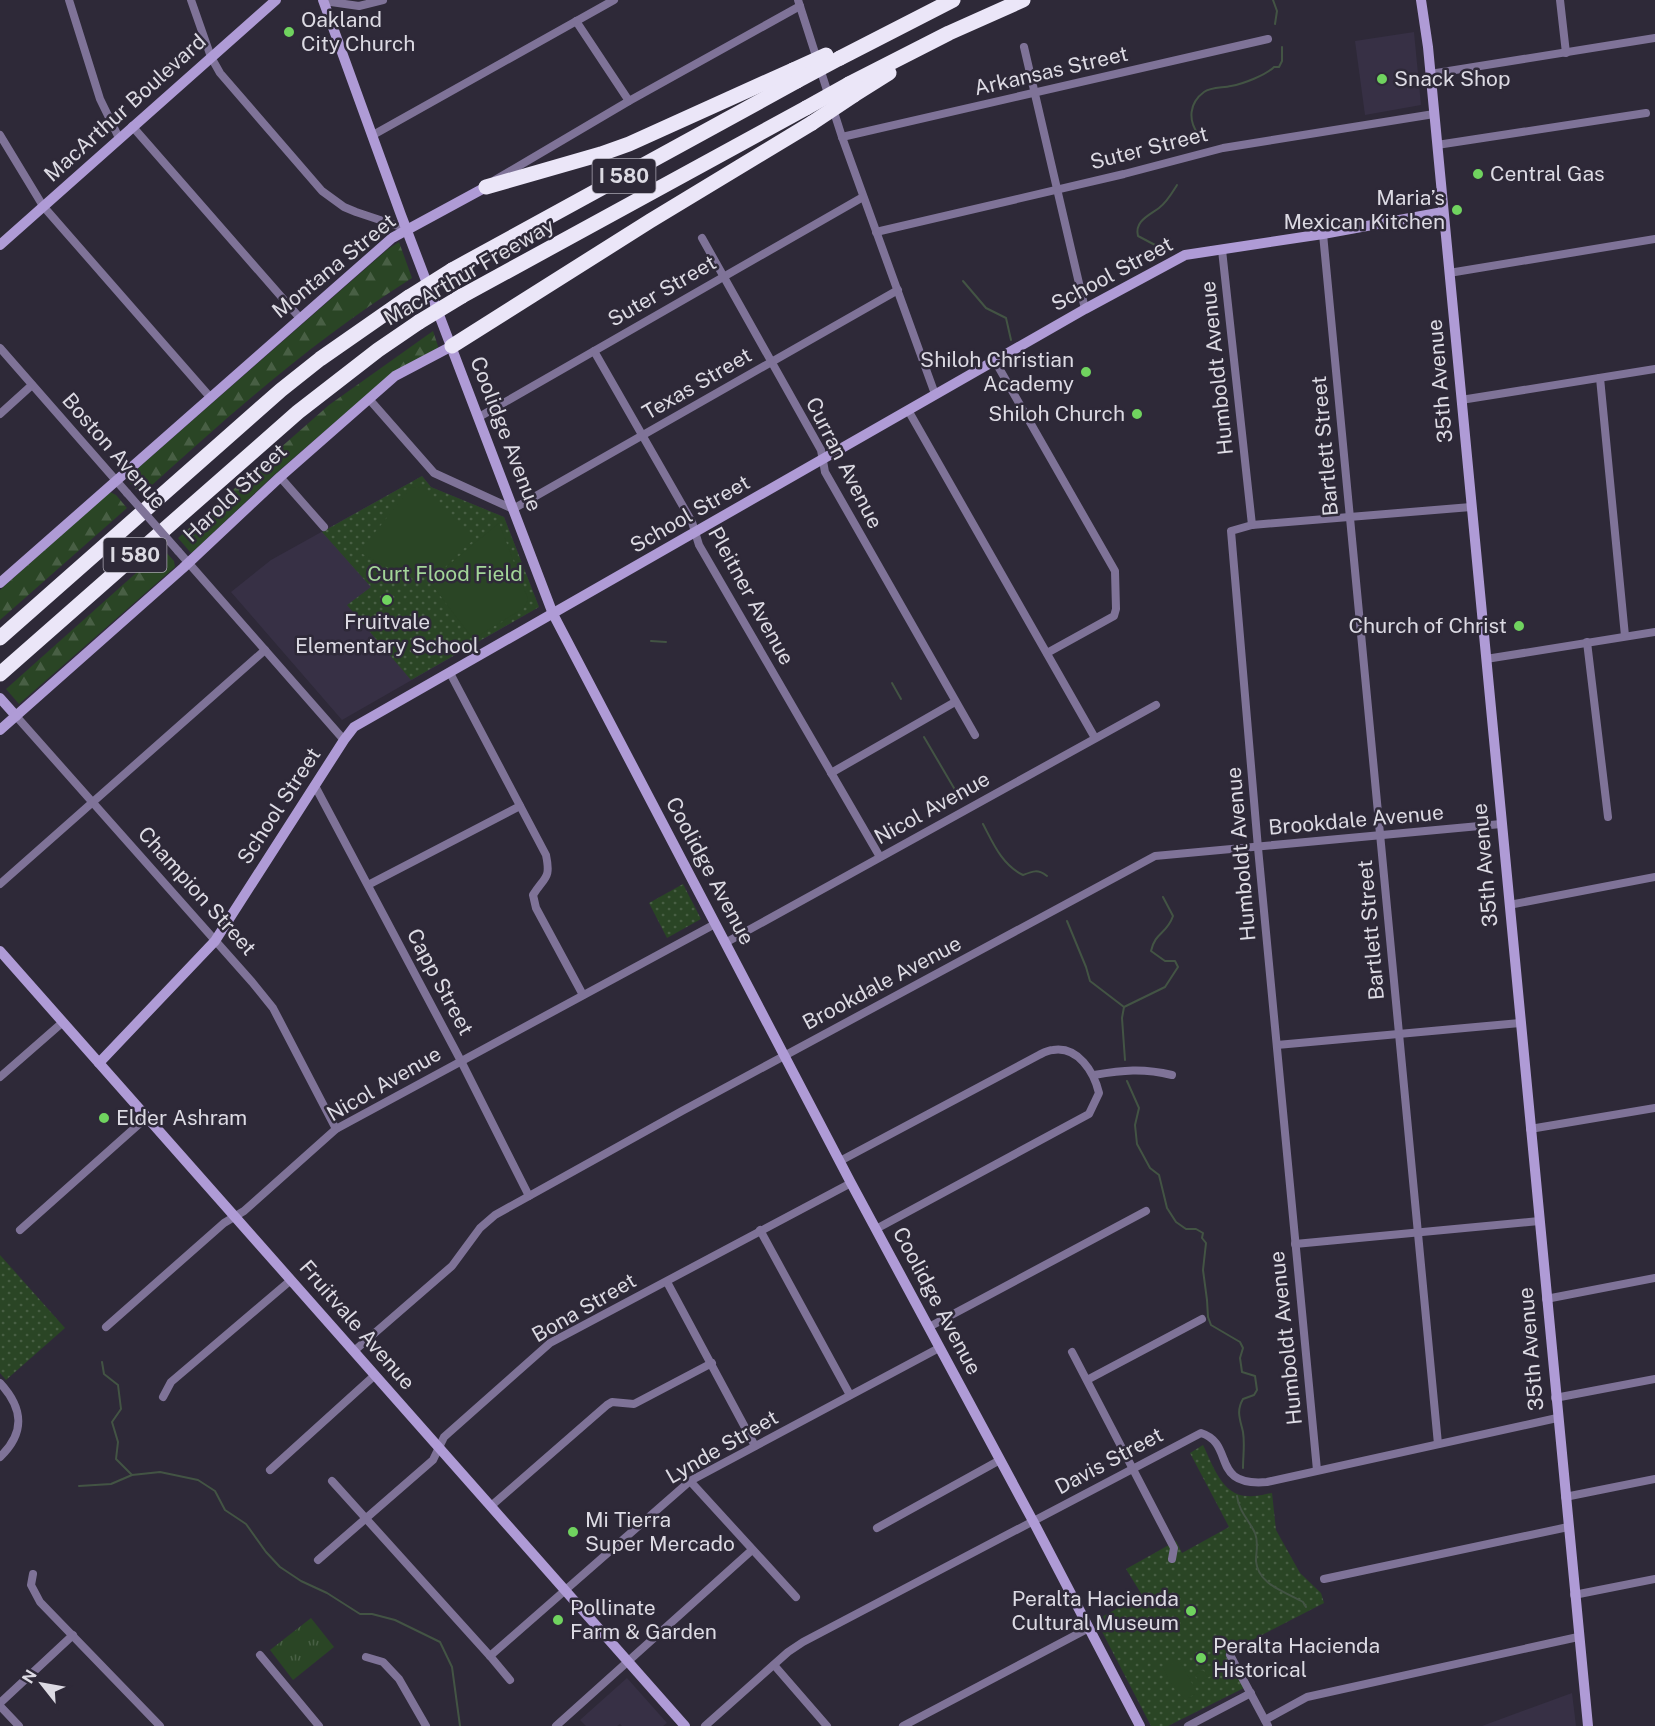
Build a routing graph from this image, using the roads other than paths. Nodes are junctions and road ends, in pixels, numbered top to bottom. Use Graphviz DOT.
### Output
graph roads {
  1 [pos="69,0"];
  2 [pos="191,0"];
  3 [pos="276,0"];
  4 [pos="383,0"];
  5 [pos="614,0"];
  6 [pos="953,0"];
  7 [pos="1023,0"];
  8 [pos="1421,0"];
  9 [pos="1560,0"];
  10 [pos="323,1"];
  11 [pos="799,3"];
  12 [pos="576,21"];
  13 [pos="1655,38"];
  14 [pos="1268,39"];
  15 [pos="1024,47"];
  16 [pos="1566,52"];
  17 [pos="212,57"];
  18 [pos="1430,74"];
  19 [pos="795,76"];
  20 [pos="852,90"];
  21 [pos="1034,93"];
  22 [pos="629,101"];
  23 [pos="1646,113"];
  24 [pos="1434,114"];
  25 [pos="132,126"];
  26 [pos="0,135"];
  27 [pos="373,135"];
  28 [pos="842,137"];
  29 [pos="119,138"];
  30 [pos="1437,145"];
  31 [pos="486,187"];
  32 [pos="1056,190"];
  33 [pos="863,197"];
  34 [pos="43,206"];
  35 [pos="1443,212"];
  36 [pos="407,229"];
  37 [pos="876,232"];
  38 [pos="1323,234"];
  39 [pos="702,238"];
  40 [pos="1655,239"];
  41 [pos="0,244"];
  42 [pos="1222,250"];
  43 [pos="1449,273"];
  44 [pos="722,277"];
  45 [pos="898,291"];
  46 [pos="1085,309"];
  47 [pos="299,318"];
  48 [pos="452,346"];
  49 [pos="0,348"];
  50 [pos="594,351"];
  51 [pos="995,361"];
  52 [pos="771,363"];
  53 [pos="1655,369"];
  54 [pos="1600,378"];
  55 [pos="32,385"];
  56 [pos="935,394"];
  57 [pos="210,397"];
  58 [pos="369,399"];
  59 [pos="1461,400"];
  60 [pos="908,410"];
  61 [pos="0,414"];
  62 [pos="479,417"];
  63 [pos="643,435"];
  64 [pos="822,461"];
  65 [pos="280,477"];
  66 [pos="115,480"];
  67 [pos="1471,507"];
  68 [pos="513,509"];
  69 [pos="1350,516"];
  70 [pos="1252,525"];
  71 [pos="324,526"];
  72 [pos="695,534"];
  73 [pos="188,563"];
  74 [pos="0,583"];
  75 [pos="553,614"];
  76 [pos="1655,632"];
  77 [pos="1625,636"];
  78 [pos="0,638"];
  79 [pos="1587,642"];
  80 [pos="265,650"];
  81 [pos="1047,653"];
  82 [pos="1486,659"];
  83 [pos="4,671"];
  84 [pos="450,673"];
  85 [pos="0,698"];
  86 [pos="955,702"];
  87 [pos="1156,705"];
  88 [pos="16,716"];
  89 [pos="0,730"];
  90 [pos="975,735"];
  91 [pos="1095,738"];
  92 [pos="344,740"];
  93 [pos="831,773"];
  94 [pos="315,786"];
  95 [pos="93,802"];
  96 [pos="520,806"];
  97 [pos="1608,817"];
  98 [pos="1501,824"];
  99 [pos="1380,836"];
  100 [pos="1258,848"];
  101 [pos="880,858"];
  102 [pos="1655,876"];
  103 [pos="0,884"];
  104 [pos="368,885"];
  105 [pos="1509,905"];
  106 [pos="715,924"];
  107 [pos="215,941"];
  108 [pos="726,944"];
  109 [pos="2,956"];
  110 [pos="583,995"];
  111 [pos="63,1022"];
  112 [pos="1520,1023"];
  113 [pos="1399,1033"];
  114 [pos="1277,1045"];
  115 [pos="785,1056"];
  116 [pos="461,1061"];
  117 [pos="99,1063"];
  118 [pos="1094,1075"];
  119 [pos="1172,1075"];
  120 [pos="0,1077"];
  121 [pos="1655,1108"];
  122 [pos="147,1117"];
  123 [pos="336,1129"];
  124 [pos="1530,1130"];
  125 [pos="840,1161"];
  126 [pos="851,1183"];
  127 [pos="529,1196"];
  128 [pos="1146,1211"];
  129 [pos="235,1217"];
  130 [pos="1539,1221"];
  131 [pos="876,1229"];
  132 [pos="20,1230"];
  133 [pos="760,1230"];
  134 [pos="1418,1233"];
  135 [pos="1295,1244"];
  136 [pos="1655,1278"];
  137 [pos="291,1280"];
  138 [pos="667,1282"];
  139 [pos="1546,1299"];
  140 [pos="1202,1318"];
  141 [pos="106,1327"];
  142 [pos="929,1327"];
  143 [pos="939,1348"];
  144 [pos="354,1351"];
  145 [pos="1072,1352"];
  146 [pos="712,1363"];
  147 [pos="375,1375"];
  148 [pos="1655,1379"];
  149 [pos="1087,1380"];
  150 [pos="0,1383"];
  151 [pos="850,1395"];
  152 [pos="164,1397"];
  153 [pos="1556,1398"];
  154 [pos="1557,1418"];
  155 [pos="1438,1444"];
  156 [pos="755,1446"];
  157 [pos="439,1448"];
  158 [pos="0,1457"];
  159 [pos="1000,1460"];
  160 [pos="270,1470"];
  161 [pos="1133,1470"];
  162 [pos="1317,1470"];
  163 [pos="1655,1479"];
  164 [pos="332,1481"];
  165 [pos="690,1481"];
  166 [pos="1565,1497"];
  167 [pos="491,1506"];
  168 [pos="365,1519"];
  169 [pos="1033,1521"];
  170 [pos="1568,1527"];
  171 [pos="878,1528"];
  172 [pos="752,1550"];
  173 [pos="1172,1559"];
  174 [pos="318,1560"];
  175 [pos="33,1574"];
  176 [pos="1324,1579"];
  177 [pos="1655,1579"];
  178 [pos="565,1590"];
  179 [pos="1574,1595"];
  180 [pos="796,1597"];
  181 [pos="1089,1628"];
  182 [pos="73,1635"];
  183 [pos="1578,1637"];
  184 [pos="260,1655"];
  185 [pos="1230,1655"];
  186 [pos="490,1656"];
  187 [pos="366,1657"];
  188 [pos="628,1661"];
  189 [pos="774,1665"];
  190 [pos="510,1680"];
  191 [pos="1251,1693"];
  192 [pos="0,1705"];
  193 [pos="1267,1723"];
  194 [pos="19,1726"];
  195 [pos="160,1726"];
  196 [pos="319,1726"];
  197 [pos="426,1726"];
  198 [pos="556,1726"];
  199 [pos="685,1726"];
  200 [pos="705,1726"];
  201 [pos="827,1726"];
  202 [pos="903,1726"];
  203 [pos="1140,1726"];
  204 [pos="1188,1726"];
  205 [pos="1588,1726"];
  1 -- 29 [label="street"];
  2 -- 17 [label="street"];
  3 -- 17 [label="street, MacArthur Boulevard"];
  4 -- 10 [label="street"];
  5 -- 12 [label="street"];
  6 -- 19 [label="highway, bridge"];
  7 -- 20 [label="highway"];
  8 -- 18 [label="street, 35th Avenue"];
  9 -- 16 [label="street"];
  10 -- 27 [label="street, Coolidge Avenue"];
  11 -- 22 [label="street, Montana Street"];
  11 -- 28 [label="street"];
  12 -- 22 [label="street"];
  12 -- 27 [label="street"];
  13 -- 16 [label="street"];
  14 -- 21 [label="street, Arkansas Street"];
  15 -- 21 [label="street"];
  16 -- 18 [label="street"];
  17 -- 25 [label="street, MacArthur Boulevard"];
  17 -- 36 [label="street"];
  18 -- 24 [label="street, 35th Avenue"];
  19 -- 31 [label="highway"];
  19 -- 78 [label="highway, MacArthur Freeway / I 580, bridge"];
  20 -- 48 [label="highway, bridge"];
  20 -- 83 [label="highway, MacArthur Freeway / I 580, bridge"];
  21 -- 28 [label="street, Arkansas Street"];
  21 -- 32 [label="street"];
  22 -- 31 [label="street, Montana Street"];
  23 -- 30 [label="street"];
  24 -- 30 [label="street, 35th Avenue"];
  24 -- 32 [label="street, Suter Street"];
  25 -- 29 [label="street, MacArthur Boulevard"];
  25 -- 47 [label="street"];
  26 -- 34 [label="street"];
  27 -- 36 [label="street, Coolidge Avenue"];
  28 -- 33 [label="street"];
  29 -- 34 [label="street, MacArthur Boulevard"];
  30 -- 35 [label="street, 35th Avenue"];
  31 -- 36 [label="street, Montana Street"];
  32 -- 37 [label="street, Suter Street"];
  32 -- 46 [label="street"];
  33 -- 37 [label="street"];
  33 -- 44 [label="street, Suter Street"];
  34 -- 41 [label="street, MacArthur Boulevard"];
  34 -- 57 [label="street"];
  35 -- 38 [label="street, School Street"];
  35 -- 43 [label="street, 35th Avenue"];
  36 -- 47 [label="street, Montana Street"];
  36 -- 48 [label="street, Coolidge Avenue"];
  37 -- 45 [label="street"];
  38 -- 42 [label="street, School Street"];
  38 -- 69 [label="street, Bartlett Street"];
  39 -- 44 [label="street, Curran Avenue"];
  40 -- 43 [label="street"];
  42 -- 46 [label="street, School Street"];
  42 -- 70 [label="street, Humboldt Avenue"];
  43 -- 59 [label="street, 35th Avenue"];
  44 -- 50 [label="street, Suter Street"];
  44 -- 52 [label="street, Curran Avenue"];
  45 -- 52 [label="street, Texas Street"];
  45 -- 56 [label="street"];
  46 -- 51 [label="street, School Street"];
  47 -- 57 [label="street, Montana Street"];
  48 -- 58 [label="street, Harold Street"];
  48 -- 62 [label="street, Coolidge Avenue"];
  49 -- 55 [label="street, Boston Avenue"];
  50 -- 62 [label="street, Suter Street"];
  50 -- 63 [label="street, Pleitner Avenue"];
  51 -- 56 [label="street, School Street"];
  51 -- 81 [label="street"];
  52 -- 63 [label="street, Texas Street"];
  52 -- 64 [label="street, Curran Avenue"];
  53 -- 54 [label="street"];
  54 -- 59 [label="street"];
  54 -- 77 [label="street"];
  55 -- 61 [label="street"];
  55 -- 66 [label="street, Boston Avenue"];
  56 -- 60 [label="street, School Street"];
  57 -- 66 [label="street, Montana Street"];
  58 -- 65 [label="street, Harold Street"];
  58 -- 68 [label="street"];
  59 -- 67 [label="street, 35th Avenue"];
  60 -- 64 [label="street, School Street"];
  60 -- 81 [label="street"];
  62 -- 68 [label="street, Coolidge Avenue"];
  63 -- 68 [label="street, Texas Street"];
  63 -- 72 [label="street, Pleitner Avenue"];
  64 -- 72 [label="street, School Street"];
  64 -- 86 [label="street, Curran Avenue"];
  65 -- 71 [label="street"];
  65 -- 73 [label="street, Harold Street"];
  66 -- 73 [label="street, Boston Avenue, bridge"];
  66 -- 74 [label="street, Montana Street"];
  67 -- 69 [label="street"];
  67 -- 82 [label="street, 35th Avenue"];
  68 -- 75 [label="street, Coolidge Avenue"];
  69 -- 70 [label="street"];
  69 -- 99 [label="street, Bartlett Street"];
  70 -- 100 [label="street, Humboldt Avenue"];
  72 -- 75 [label="street, School Street"];
  72 -- 93 [label="street, Pleitner Avenue"];
  73 -- 80 [label="street, Boston Avenue"];
  73 -- 88 [label="street, Harold Street"];
  75 -- 84 [label="street, School Street"];
  75 -- 106 [label="street, Coolidge Avenue"];
  76 -- 77 [label="street"];
  77 -- 79 [label="street"];
  79 -- 82 [label="street"];
  79 -- 97 [label="street"];
  80 -- 92 [label="street, Boston Avenue"];
  80 -- 95 [label="street"];
  81 -- 91 [label="street"];
  82 -- 98 [label="street, 35th Avenue"];
  84 -- 92 [label="street, School Street"];
  84 -- 96 [label="street"];
  85 -- 88 [label="street, Champion Street"];
  86 -- 90 [label="street, Curran Avenue"];
  86 -- 93 [label="street"];
  87 -- 91 [label="street, Nicol Avenue"];
  88 -- 89 [label="street, Harold Street"];
  88 -- 95 [label="street, Champion Street"];
  91 -- 101 [label="street, Nicol Avenue"];
  92 -- 94 [label="street, School Street"];
  93 -- 101 [label="street, Pleitner Avenue"];
  94 -- 104 [label="street, Capp Street"];
  94 -- 107 [label="street, School Street"];
  95 -- 103 [label="street"];
  95 -- 107 [label="street, Champion Street"];
  96 -- 104 [label="street"];
  96 -- 110 [label="street"];
  98 -- 99 [label="street, Brookdale Avenue"];
  98 -- 105 [label="street, 35th Avenue"];
  99 -- 100 [label="street, Brookdale Avenue"];
  99 -- 113 [label="street, Bartlett Street"];
  100 -- 114 [label="street, Humboldt Avenue"];
  100 -- 115 [label="street, Brookdale Avenue"];
  101 -- 108 [label="street, Nicol Avenue"];
  102 -- 105 [label="street"];
  104 -- 116 [label="street, Capp Street"];
  105 -- 112 [label="street, 35th Avenue"];
  106 -- 108 [label="street, Coolidge Avenue"];
  106 -- 110 [label="street, Nicol Avenue"];
  107 -- 117 [label="street, School Street"];
  107 -- 123 [label="street, Champion Street"];
  108 -- 115 [label="street, Coolidge Avenue"];
  109 -- 111 [label="street, Fruitvale Avenue"];
  110 -- 116 [label="street, Nicol Avenue"];
  111 -- 117 [label="street, Fruitvale Avenue"];
  111 -- 120 [label="street"];
  112 -- 113 [label="street"];
  112 -- 124 [label="street, 35th Avenue"];
  113 -- 114 [label="street"];
  113 -- 134 [label="street, Bartlett Street"];
  114 -- 135 [label="street, Humboldt Avenue"];
  115 -- 125 [label="street, Coolidge Avenue"];
  115 -- 127 [label="street, Brookdale Avenue"];
  116 -- 123 [label="street, Nicol Avenue"];
  116 -- 127 [label="street, Capp Street"];
  117 -- 122 [label="street, Fruitvale Avenue"];
  118 -- 119 [label="street"];
  118 -- 125 [label="street"];
  118 -- 131 [label="street"];
  121 -- 124 [label="street"];
  122 -- 129 [label="street, Fruitvale Avenue"];
  122 -- 132 [label="street"];
  123 -- 129 [label="street, Nicol Avenue"];
  124 -- 130 [label="street, 35th Avenue"];
  125 -- 126 [label="street, Coolidge Avenue"];
  126 -- 131 [label="street, Coolidge Avenue"];
  126 -- 133 [label="street, Bona Street"];
  127 -- 144 [label="street, Brookdale Avenue"];
  128 -- 142 [label="street"];
  129 -- 137 [label="street, Fruitvale Avenue"];
  129 -- 141 [label="street, Nicol Avenue"];
  130 -- 134 [label="street"];
  130 -- 139 [label="street, 35th Avenue"];
  131 -- 142 [label="street, Coolidge Avenue"];
  133 -- 138 [label="street, Bona Street"];
  133 -- 151 [label="street"];
  134 -- 135 [label="street"];
  134 -- 155 [label="street, Bartlett Street"];
  135 -- 162 [label="street, Humboldt Avenue"];
  136 -- 139 [label="street"];
  137 -- 144 [label="street, Fruitvale Avenue"];
  137 -- 152 [label="street"];
  138 -- 146 [label="street"];
  138 -- 157 [label="street, Bona Street"];
  139 -- 153 [label="street, 35th Avenue"];
  140 -- 149 [label="street"];
  142 -- 143 [label="street, Coolidge Avenue"];
  143 -- 151 [label="street, Lynde Street"];
  143 -- 159 [label="street, Coolidge Avenue"];
  144 -- 147 [label="street, Fruitvale Avenue"];
  145 -- 149 [label="street"];
  146 -- 156 [label="street"];
  146 -- 167 [label="street"];
  147 -- 157 [label="street, Fruitvale Avenue"];
  147 -- 160 [label="street"];
  148 -- 153 [label="street"];
  149 -- 161 [label="street"];
  150 -- 158 [label="street"];
  151 -- 156 [label="street, Lynde Street"];
  153 -- 154 [label="street, 35th Avenue"];
  154 -- 155 [label="street, Davis Street"];
  154 -- 166 [label="street, 35th Avenue"];
  155 -- 162 [label="street, Davis Street"];
  156 -- 165 [label="street, Lynde Street"];
  157 -- 167 [label="street, Fruitvale Avenue"];
  157 -- 168 [label="street, Bona Street"];
  159 -- 169 [label="street, Coolidge Avenue"];
  159 -- 171 [label="street"];
  161 -- 162 [label="street, Davis Street"];
  161 -- 169 [label="street, Davis Street"];
  161 -- 173 [label="street"];
  163 -- 166 [label="street"];
  164 -- 168 [label="street"];
  165 -- 172 [label="street"];
  165 -- 178 [label="street, Lynde Street"];
  166 -- 170 [label="street, 35th Avenue"];
  167 -- 178 [label="street, Fruitvale Avenue"];
  168 -- 174 [label="street, Bona Street"];
  168 -- 186 [label="street"];
  169 -- 181 [label="street, Coolidge Avenue"];
  169 -- 189 [label="street, Davis Street"];
  170 -- 176 [label="street"];
  170 -- 179 [label="street, 35th Avenue"];
  172 -- 180 [label="street"];
  172 -- 188 [label="street"];
  175 -- 182 [label="street"];
  177 -- 179 [label="street"];
  178 -- 186 [label="street, Lynde Street"];
  178 -- 188 [label="street, Fruitvale Avenue"];
  179 -- 183 [label="street, 35th Avenue"];
  181 -- 202 [label="street"];
  181 -- 203 [label="street, Coolidge Avenue"];
  182 -- 192 [label="street"];
  182 -- 195 [label="street"];
  183 -- 193 [label="street"];
  183 -- 205 [label="street, 35th Avenue"];
  184 -- 196 [label="street"];
  185 -- 191 [label="street"];
  186 -- 190 [label="street"];
  187 -- 197 [label="street"];
  188 -- 198 [label="street"];
  188 -- 199 [label="street, Fruitvale Avenue"];
  189 -- 200 [label="street, Davis Street"];
  189 -- 201 [label="street"];
  191 -- 193 [label="street"];
  191 -- 204 [label="street"];
  192 -- 194 [label="street"];
}
